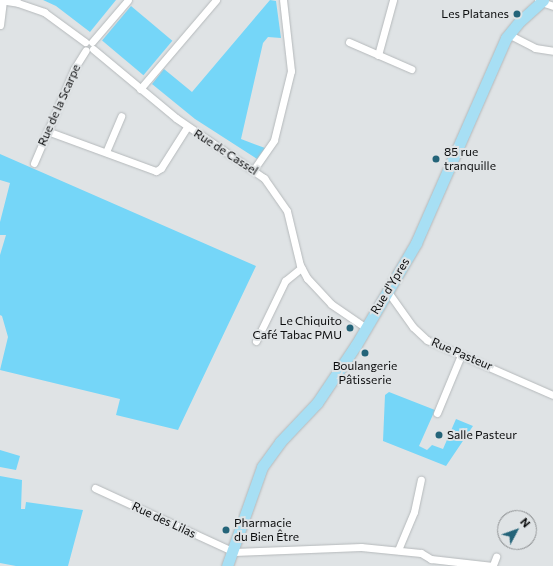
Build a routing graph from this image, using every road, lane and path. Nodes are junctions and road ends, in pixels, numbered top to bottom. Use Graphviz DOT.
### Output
graph roads {
  1 [pos="128,0"];
  2 [pos="216,0"];
  3 [pos="283,0"];
  4 [pos="392,0"];
  5 [pos="2,1"];
  6 [pos="540,1"];
  7 [pos="553,6"];
  8 [pos="0,25"];
  9 [pos="508,34"];
  10 [pos="349,42"];
  11 [pos="89,46"];
  12 [pos="553,51"];
  13 [pos="378,55"];
  14 [pos="411,69"];
  15 [pos="140,89"];
  16 [pos="121,116"];
  17 [pos="188,127"];
  18 [pos="47,131"];
  19 [pos="106,152"];
  20 [pos="34,163"];
  21 [pos="254,169"];
  22 [pos="301,268"];
  23 [pos="388,292"];
  24 [pos="366,328"];
  25 [pos="256,341"];
  26 [pos="461,354"];
  27 [pos="553,395"];
  28 [pos="437,413"];
  29 [pos="421,480"];
  30 [pos="95,488"];
  31 [pos="398,550"];
  32 [pos="234,552"];
  33 [pos="496,557"];
  34 [pos="227,566"];
  35 [pos="493,566"];
  1 -- 11 [label="street, Rue de la Scarpe"];
  2 -- 15 [label="street"];
  3 -- 21 [label="street"];
  4 -- 13 [label="street"];
  5 -- 8 [label="street"];
  5 -- 11 [label="street, Rue de Cassel"];
  6 -- 7 [label="street"];
  6 -- 9 [label="main road, Rue d'Ypres"];
  9 -- 12 [label="street"];
  9 -- 23 [label="main road, Rue d'Ypres"];
  10 -- 13 [label="street"];
  11 -- 15 [label="street, Rue de Cassel"];
  11 -- 18 [label="street, Rue de la Scarpe"];
  13 -- 14 [label="street"];
  15 -- 17 [label="street, Rue de Cassel"];
  16 -- 19 [label="street"];
  17 -- 19 [label="street"];
  17 -- 21 [label="street, Rue de Cassel"];
  18 -- 19 [label="street"];
  18 -- 20 [label="street, Rue de la Scarpe"];
  21 -- 22 [label="street, Rue de Cassel"];
  22 -- 24 [label="street, Rue de Cassel"];
  22 -- 25 [label="street"];
  23 -- 24 [label="main road, Rue d'Ypres"];
  23 -- 26 [label="street, Rue Pasteur"];
  24 -- 32 [label="main road, Rue d'Ypres"];
  26 -- 27 [label="street, Rue Pasteur"];
  26 -- 28 [label="street"];
  29 -- 31 [label="street"];
  30 -- 32 [label="street, Rue des Lilas"];
  31 -- 32 [label="street"];
  31 -- 35 [label="street"];
  32 -- 34 [label="main road, Rue d'Ypres"];
  33 -- 35 [label="street"];
}
